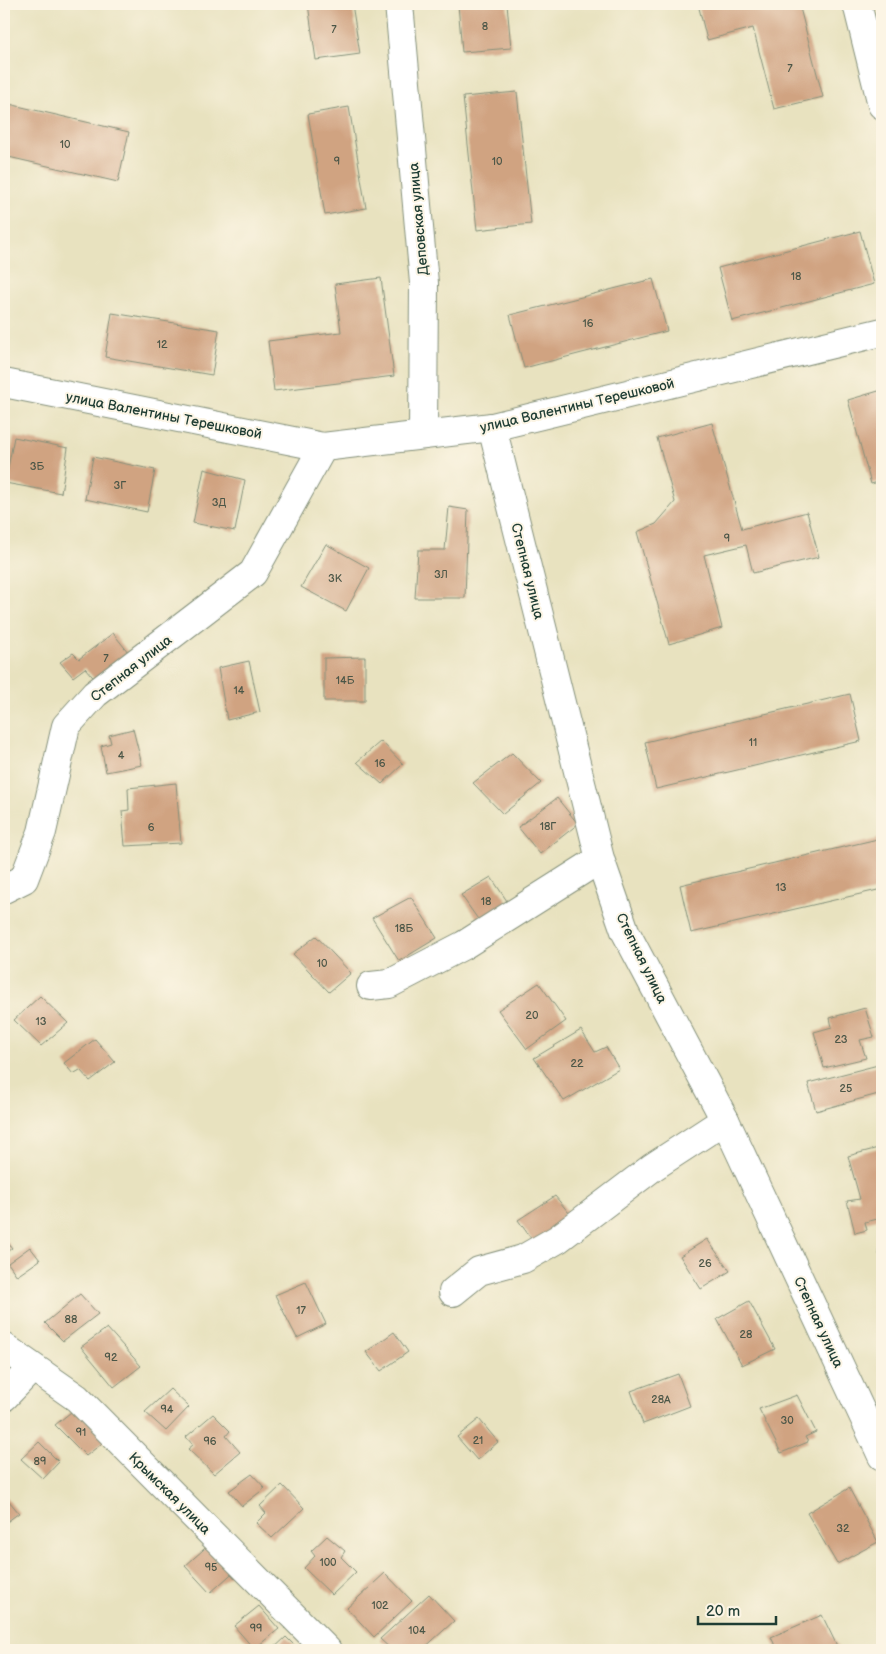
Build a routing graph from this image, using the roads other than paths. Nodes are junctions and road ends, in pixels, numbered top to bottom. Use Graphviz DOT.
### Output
graph roads {
  1 [pos="399,4"];
  2 [pos="857,4"];
  3 [pos="882,105"];
  4 [pos="882,332"];
  5 [pos="4,384"];
  6 [pos="492,427"];
  7 [pos="423,435"];
  8 [pos="323,447"];
  9 [pos="600,859"];
  10 [pos="4,889"];
  11 [pos="371,986"];
  12 [pos="725,1120"];
  13 [pos="453,1292"];
  14 [pos="4,1347"];
  15 [pos="32,1368"];
  16 [pos="4,1397"];
  17 [pos="882,1456"];
  18 [pos="327,1650"];
  1 -- 7 [label="street, Деповская улица"];
  2 -- 3 [label="street"];
  4 -- 6 [label="street, улица Валентины Терешковой"];
  5 -- 8 [label="street, улица Валентины Терешковой"];
  6 -- 7 [label="street, улица Валентины Терешковой"];
  6 -- 9 [label="street, Степная улица"];
  7 -- 8 [label="street, улица Валентины Терешковой"];
  8 -- 10 [label="street, Степная улица"];
  9 -- 11 [label="street"];
  9 -- 12 [label="street, Степная улица"];
  12 -- 13 [label="street"];
  12 -- 17 [label="street, Степная улица"];
  14 -- 15 [label="street, Крымская улица"];
  15 -- 16 [label="street"];
  15 -- 18 [label="street, Крымская улица"];
}
